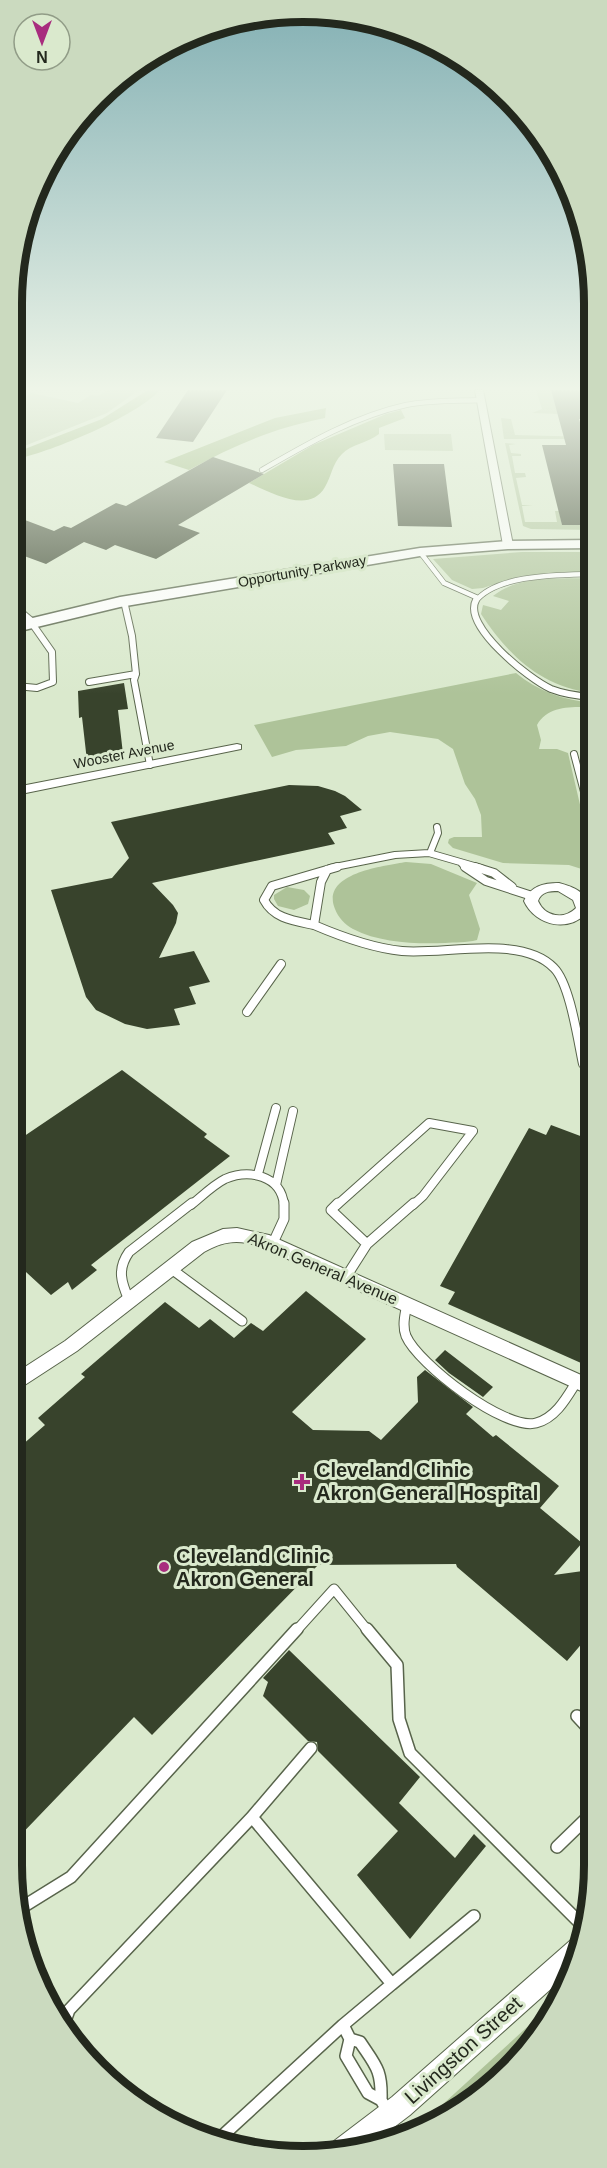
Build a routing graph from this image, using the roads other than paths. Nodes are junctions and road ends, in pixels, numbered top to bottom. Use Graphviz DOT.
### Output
graph roads {
  1 [pos="498,491"];
  2 [pos="584,544"];
  3 [pos="508,545"];
  4 [pos="420,552"];
  5 [pos="584,575"];
  6 [pos="478,598"];
  7 [pos="124,602"];
  8 [pos="24,624"];
  9 [pos="135,674"];
  10 [pos="88,682"];
  11 [pos="22,686"];
  12 [pos="584,696"];
  13 [pos="237,747"];
  14 [pos="574,754"];
  15 [pos="150,765"];
  16 [pos="22,790"];
  17 [pos="584,794"];
  18 [pos="437,826"];
  19 [pos="430,853"];
  20 [pos="462,864"];
  21 [pos="327,870"];
  22 [pos="512,887"];
  23 [pos="575,892"];
  24 [pos="584,892"];
  25 [pos="532,896"];
  26 [pos="314,925"];
  27 [pos="281,964"];
  28 [pos="247,1011"];
  29 [pos="583,1064"];
  30 [pos="276,1108"];
  31 [pos="293,1111"];
  32 [pos="258,1174"];
  33 [pos="276,1185"];
  34 [pos="367,1244"];
  35 [pos="272,1245"];
  36 [pos="170,1268"];
  37 [pos="346,1277"];
  38 [pos="129,1300"];
  39 [pos="407,1304"];
  40 [pos="242,1321"];
  41 [pos="22,1379"];
  42 [pos="584,1384"];
  43 [pos="576,1716"];
  44 [pos="584,1724"];
  45 [pos="311,1748"];
  46 [pos="252,1817"];
  47 [pos="584,1821"];
  48 [pos="557,1847"];
  49 [pos="26,1905"];
  50 [pos="474,1916"];
  51 [pos="578,1921"];
  52 [pos="570,1955"];
  53 [pos="392,1984"];
  54 [pos="67,2016"];
  55 [pos="343,2025"];
  56 [pos="350,2039"];
  57 [pos="385,2107"];
  58 [pos="224,2134"];
  59 [pos="352,2141"];
  1 -- 3 [label="street"];
  2 -- 3 [label="main road, Opportunity Parkway"];
  3 -- 4 [label="main road, Opportunity Parkway"];
  4 -- 6 [label="lane"];
  4 -- 7 [label="main road, Opportunity Parkway"];
  5 -- 6 [label="lane"];
  6 -- 12 [label="lane"];
  7 -- 8 [label="main road, Opportunity Parkway"];
  7 -- 9 [label="lane"];
  8 -- 11 [label="lane"];
  9 -- 10 [label="lane"];
  9 -- 15 [label="lane"];
  13 -- 15 [label="street, Wooster Avenue"];
  14 -- 17 [label="lane"];
  15 -- 16 [label="street, Wooster Avenue"];
  18 -- 19 [label="lane"];
  19 -- 20 [label="lane"];
  19 -- 21 [label="lane"];
  20 -- 22 [label="lane"];
  20 -- 22 [label="lane"];
  21 -- 26 [label="lane"];
  21 -- 26 [label="lane"];
  22 -- 25 [label="lane"];
  23 -- 24 [label="street"];
  23 -- 25 [label="street"];
  23 -- 25 [label="street"];
  26 -- 29 [label="lane"];
  27 -- 28 [label="lane"];
  30 -- 32 [label="lane"];
  31 -- 33 [label="lane"];
  32 -- 33 [label="lane"];
  32 -- 38 [label="lane"];
  33 -- 35 [label="lane"];
  34 -- 34 [label="lane"];
  34 -- 37 [label="lane"];
  35 -- 36 [label="street, Akron General Avenue"];
  35 -- 37 [label="street, Akron General Avenue"];
  36 -- 38 [label="street, Akron General Avenue"];
  36 -- 40 [label="lane"];
  37 -- 39 [label="street, Akron General Avenue"];
  38 -- 41 [label="street, Akron General Avenue"];
  39 -- 42 [label="street, Akron General Avenue"];
  39 -- 42 [label="lane"];
  43 -- 44 [label="lane"];
  45 -- 46 [label="lane"];
  46 -- 53 [label="lane"];
  46 -- 54 [label="lane"];
  47 -- 48 [label="lane"];
  49 -- 51 [label="lane"];
  50 -- 53 [label="lane"];
  52 -- 57 [label="street, Livingston Street"];
  53 -- 55 [label="lane"];
  55 -- 56 [label="lane"];
  55 -- 58 [label="lane"];
  56 -- 57 [label="lane"];
  56 -- 57 [label="lane"];
  57 -- 59 [label="street, Livingston Street"];
}
